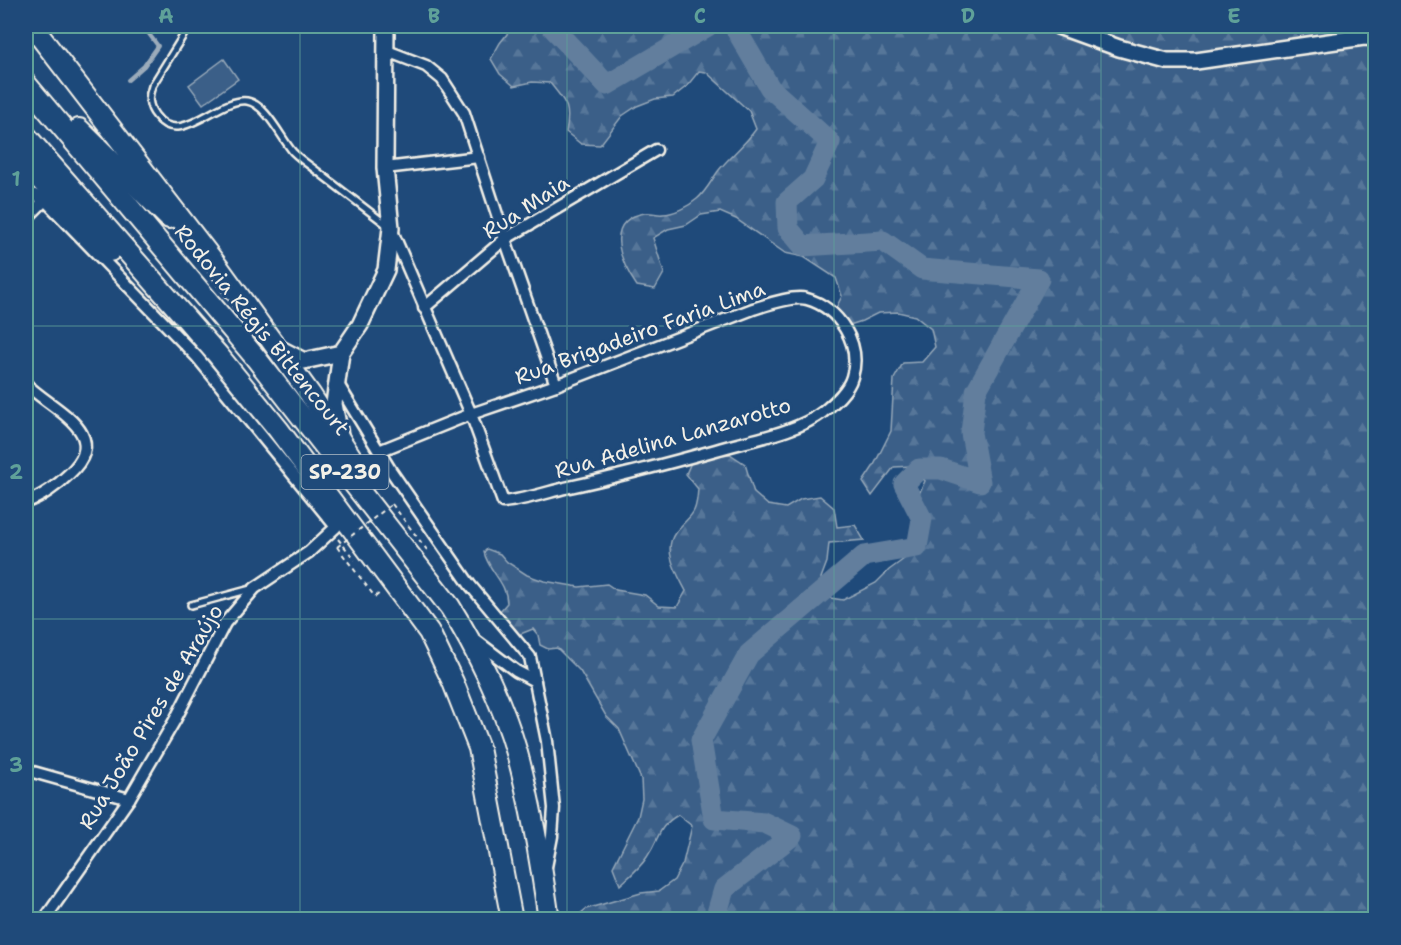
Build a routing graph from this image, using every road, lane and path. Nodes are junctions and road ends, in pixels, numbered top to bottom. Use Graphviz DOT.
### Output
graph roads {
  1 [pos="32,26"];
  2 [pos="189,26"];
  3 [pos="386,26"];
  4 [pos="1058,26"];
  5 [pos="1376,38"];
  6 [pos="387,51"];
  7 [pos="26,84"];
  8 [pos="26,136"];
  9 [pos="656,150"];
  10 [pos="479,157"];
  11 [pos="26,165"];
  12 [pos="385,168"];
  13 [pos="26,192"];
  14 [pos="45,200"];
  15 [pos="26,219"];
  16 [pos="390,228"];
  17 [pos="505,239"];
  18 [pos="218,267"];
  19 [pos="424,308"];
  20 [pos="267,335"];
  21 [pos="341,353"];
  22 [pos="218,355"];
  23 [pos="336,380"];
  24 [pos="26,384"];
  25 [pos="556,385"];
  26 [pos="845,391"];
  27 [pos="471,414"];
  28 [pos="341,441"];
  29 [pos="379,451"];
  30 [pos="26,502"];
  31 [pos="392,504"];
  32 [pos="334,529"];
  33 [pos="360,566"];
  34 [pos="429,578"];
  35 [pos="255,588"];
  36 [pos="380,593"];
  37 [pos="191,605"];
  38 [pos="466,633"];
  39 [pos="535,681"];
  40 [pos="26,770"];
  41 [pos="129,799"];
  42 [pos="492,809"];
  43 [pos="543,883"];
  44 [pos="44,920"];
  45 [pos="512,920"];
  46 [pos="549,920"];
  1 -- 18 [label="highway"];
  2 -- 16 [label="lane"];
  3 -- 6 [label="street"];
  4 -- 5 [label="street"];
  6 -- 10 [label="street"];
  6 -- 12 [label="street"];
  7 -- 18 [label="highway"];
  7 -- 34 [label="highway, Rodovia Régis Bittencourt / SP-230"];
  8 -- 22 [label="highway, SP-230"];
  9 -- 17 [label="street, Rua Maia"];
  10 -- 12 [label="street"];
  10 -- 17 [label="street"];
  11 -- 22 [label="highway"];
  12 -- 16 [label="street"];
  13 -- 14 [label="street"];
  14 -- 15 [label="street"];
  14 -- 32 [label="street"];
  16 -- 19 [label="street"];
  16 -- 21 [label="street"];
  17 -- 19 [label="street, Rua Maia"];
  17 -- 25 [label="street"];
  18 -- 20 [label="highway"];
  19 -- 27 [label="street"];
  20 -- 21 [label="street"];
  20 -- 28 [label="highway"];
  21 -- 23 [label="street"];
  22 -- 42 [label="highway, SP-230"];
  23 -- 28 [label="street"];
  23 -- 29 [label="street"];
  24 -- 30 [label="street"];
  25 -- 26 [label="street, Rua Brigadeiro Faria Lima"];
  25 -- 27 [label="street, Rua Brigadeiro Faria Lima"];
  26 -- 27 [label="street, Rua Adelina Lanzarotto"];
  27 -- 29 [label="street, Rua Brigadeiro Faria Lima"];
  28 -- 34 [label="highway"];
  29 -- 39 [label="street"];
  31 -- 36 [label="path, bridge"];
  32 -- 33 [label="path"];
  32 -- 35 [label="street, Rua João Pires de Araújo"];
  32 -- 42 [label="highway"];
  34 -- 38 [label="highway, Rodovia Régis Bittencourt / SP-230"];
  35 -- 37 [label="lane"];
  35 -- 41 [label="street, Rua João Pires de Araújo"];
  38 -- 39 [label="street"];
  38 -- 43 [label="highway, Rodovia Régis Bittencourt / SP-230"];
  39 -- 43 [label="street"];
  40 -- 41 [label="street"];
  41 -- 44 [label="street, Rua João Pires de Araújo"];
  42 -- 45 [label="highway, SP-230"];
  43 -- 46 [label="highway, Rodovia Régis Bittencourt / SP-230"];
}
